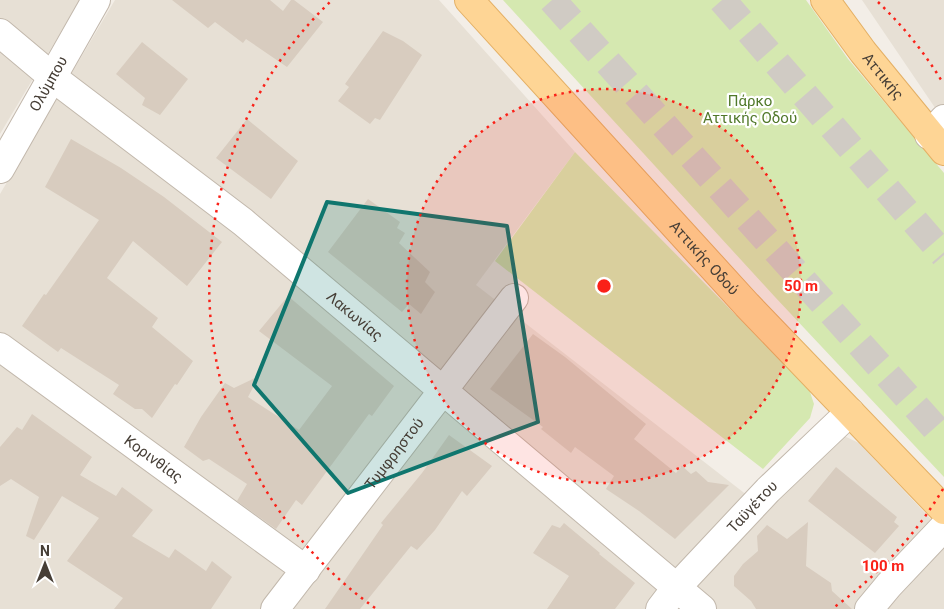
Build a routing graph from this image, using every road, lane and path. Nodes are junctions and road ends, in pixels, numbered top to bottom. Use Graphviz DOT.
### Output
graph roads {
  1 [pos="96,0"];
  2 [pos="469,0"];
  3 [pos="825,0"];
  4 [pos="0,33"];
  5 [pos="53,76"];
  6 [pos="939,135"];
  7 [pos="0,168"];
  8 [pos="514,298"];
  9 [pos="0,348"];
  10 [pos="442,391"];
  11 [pos="850,412"];
  12 [pos="944,510"];
  13 [pos="944,526"];
  14 [pos="306,570"];
  15 [pos="668,599"];
  16 [pos="275,609"];
  17 [pos="702,609"];
  18 [pos="869,609"];
  1 -- 5 [label="street, Ολύμπου"];
  2 -- 11 [label="main road, Αττικής Οδού"];
  3 -- 6 [label="main road, Αττικής"];
  4 -- 5 [label="street, Λακωνίας"];
  5 -- 7 [label="street, Ολύμπου"];
  5 -- 10 [label="street, Λακωνίας"];
  8 -- 10 [label="street, Τυμφρηστού"];
  9 -- 14 [label="street, Κορινθίας"];
  10 -- 14 [label="street, Τυμφρηστού"];
  10 -- 15 [label="street, Λακωνίας"];
  11 -- 12 [label="main road, Αττικής Οδού"];
  11 -- 15 [label="street, Ταϋγέτου"];
  13 -- 18 [label="street"];
  14 -- 16 [label="street, Τυμφρηστού"];
  15 -- 17 [label="street, Λακωνίας"];
}
